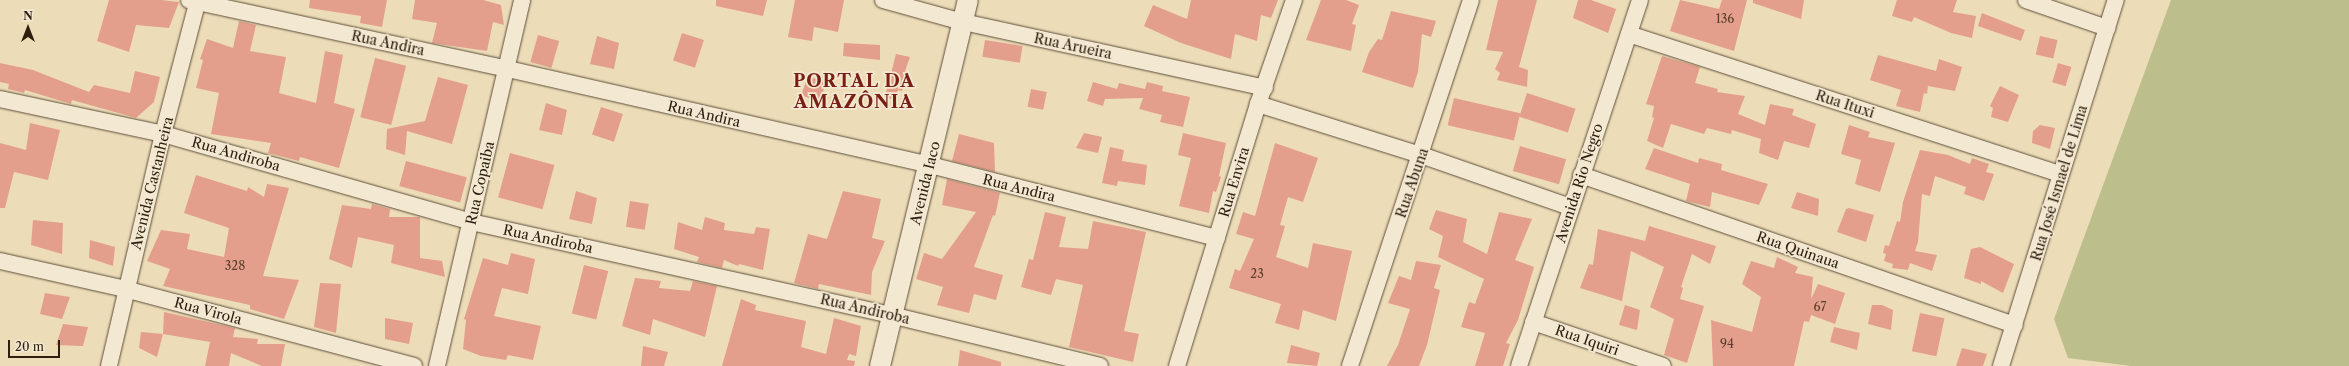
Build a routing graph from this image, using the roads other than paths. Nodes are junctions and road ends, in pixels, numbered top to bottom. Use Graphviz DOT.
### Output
graph roads {
  1 [pos="522,0"];
  2 [pos="883,0"];
  3 [pos="968,0"];
  4 [pos="1294,0"];
  5 [pos="1471,0"];
  6 [pos="1640,0"];
  7 [pos="2026,0"];
  8 [pos="2116,0"];
  9 [pos="195,1"];
  10 [pos="963,22"];
  11 [pos="2107,28"];
  12 [pos="1629,34"];
  13 [pos="508,69"];
  14 [pos="1265,88"];
  15 [pos="0,99"];
  16 [pos="1258,104"];
  17 [pos="163,134"];
  18 [pos="1422,155"];
  19 [pos="930,165"];
  20 [pos="2061,174"];
  21 [pos="1581,175"];
  22 [pos="1570,207"];
  23 [pos="471,222"];
  24 [pos="1217,238"];
  25 [pos="0,261"];
  26 [pos="125,289"];
  27 [pos="891,315"];
  28 [pos="1534,322"];
  29 [pos="2015,325"];
  30 [pos="108,366"];
  31 [pos="414,366"];
  32 [pos="437,366"];
  33 [pos="880,366"];
  34 [pos="1100,366"];
  35 [pos="1177,366"];
  36 [pos="1350,366"];
  37 [pos="1519,366"];
  38 [pos="1663,366"];
  39 [pos="2001,366"];
  1 -- 13 [label="street, Rua Copaiba"];
  2 -- 10 [label="street, Rua Arueira"];
  3 -- 10 [label="street, Avenida Iaco"];
  4 -- 14 [label="street, Rua Envira"];
  5 -- 18 [label="street, Rua Abuna"];
  6 -- 12 [label="street, Avenida Rio Negro"];
  7 -- 11 [label="street"];
  8 -- 11 [label="street, Rua José Ismael de Lima"];
  9 -- 13 [label="street, Rua Andira"];
  9 -- 17 [label="street, Avenida Castanheira"];
  10 -- 14 [label="street, Rua Arueira"];
  10 -- 19 [label="street, Avenida Iaco"];
  11 -- 20 [label="street, Rua José Ismael de Lima"];
  12 -- 20 [label="street, Rua Ituxi"];
  12 -- 21 [label="street, Avenida Rio Negro"];
  13 -- 19 [label="street, Rua Andira"];
  13 -- 23 [label="street, Rua Copaiba"];
  14 -- 16 [label="street, Rua Envira"];
  15 -- 17 [label="street, Rua Andiroba"];
  16 -- 18 [label="street"];
  16 -- 24 [label="street, Rua Envira"];
  17 -- 23 [label="street, Rua Andiroba"];
  17 -- 26 [label="street, Avenida Castanheira"];
  18 -- 22 [label="street"];
  18 -- 36 [label="street, Rua Abuna"];
  19 -- 24 [label="street, Rua Andira"];
  19 -- 27 [label="street, Avenida Iaco"];
  20 -- 29 [label="street, Rua José Ismael de Lima"];
  21 -- 22 [label="street, Avenida Rio Negro"];
  21 -- 29 [label="street, Rua Quinaua"];
  22 -- 28 [label="street, Avenida Rio Negro"];
  23 -- 27 [label="street, Rua Andiroba"];
  23 -- 32 [label="street, Rua Copaiba"];
  24 -- 35 [label="street, Rua Envira"];
  25 -- 26 [label="street, Rua Virola"];
  26 -- 30 [label="street, Avenida Castanheira"];
  26 -- 31 [label="street, Rua Virola"];
  27 -- 33 [label="street, Avenida Iaco"];
  27 -- 34 [label="street, Rua Andiroba"];
  28 -- 37 [label="street, Avenida Rio Negro"];
  28 -- 38 [label="street, Rua Iquiri"];
  29 -- 39 [label="street, Rua José Ismael de Lima"];
}
